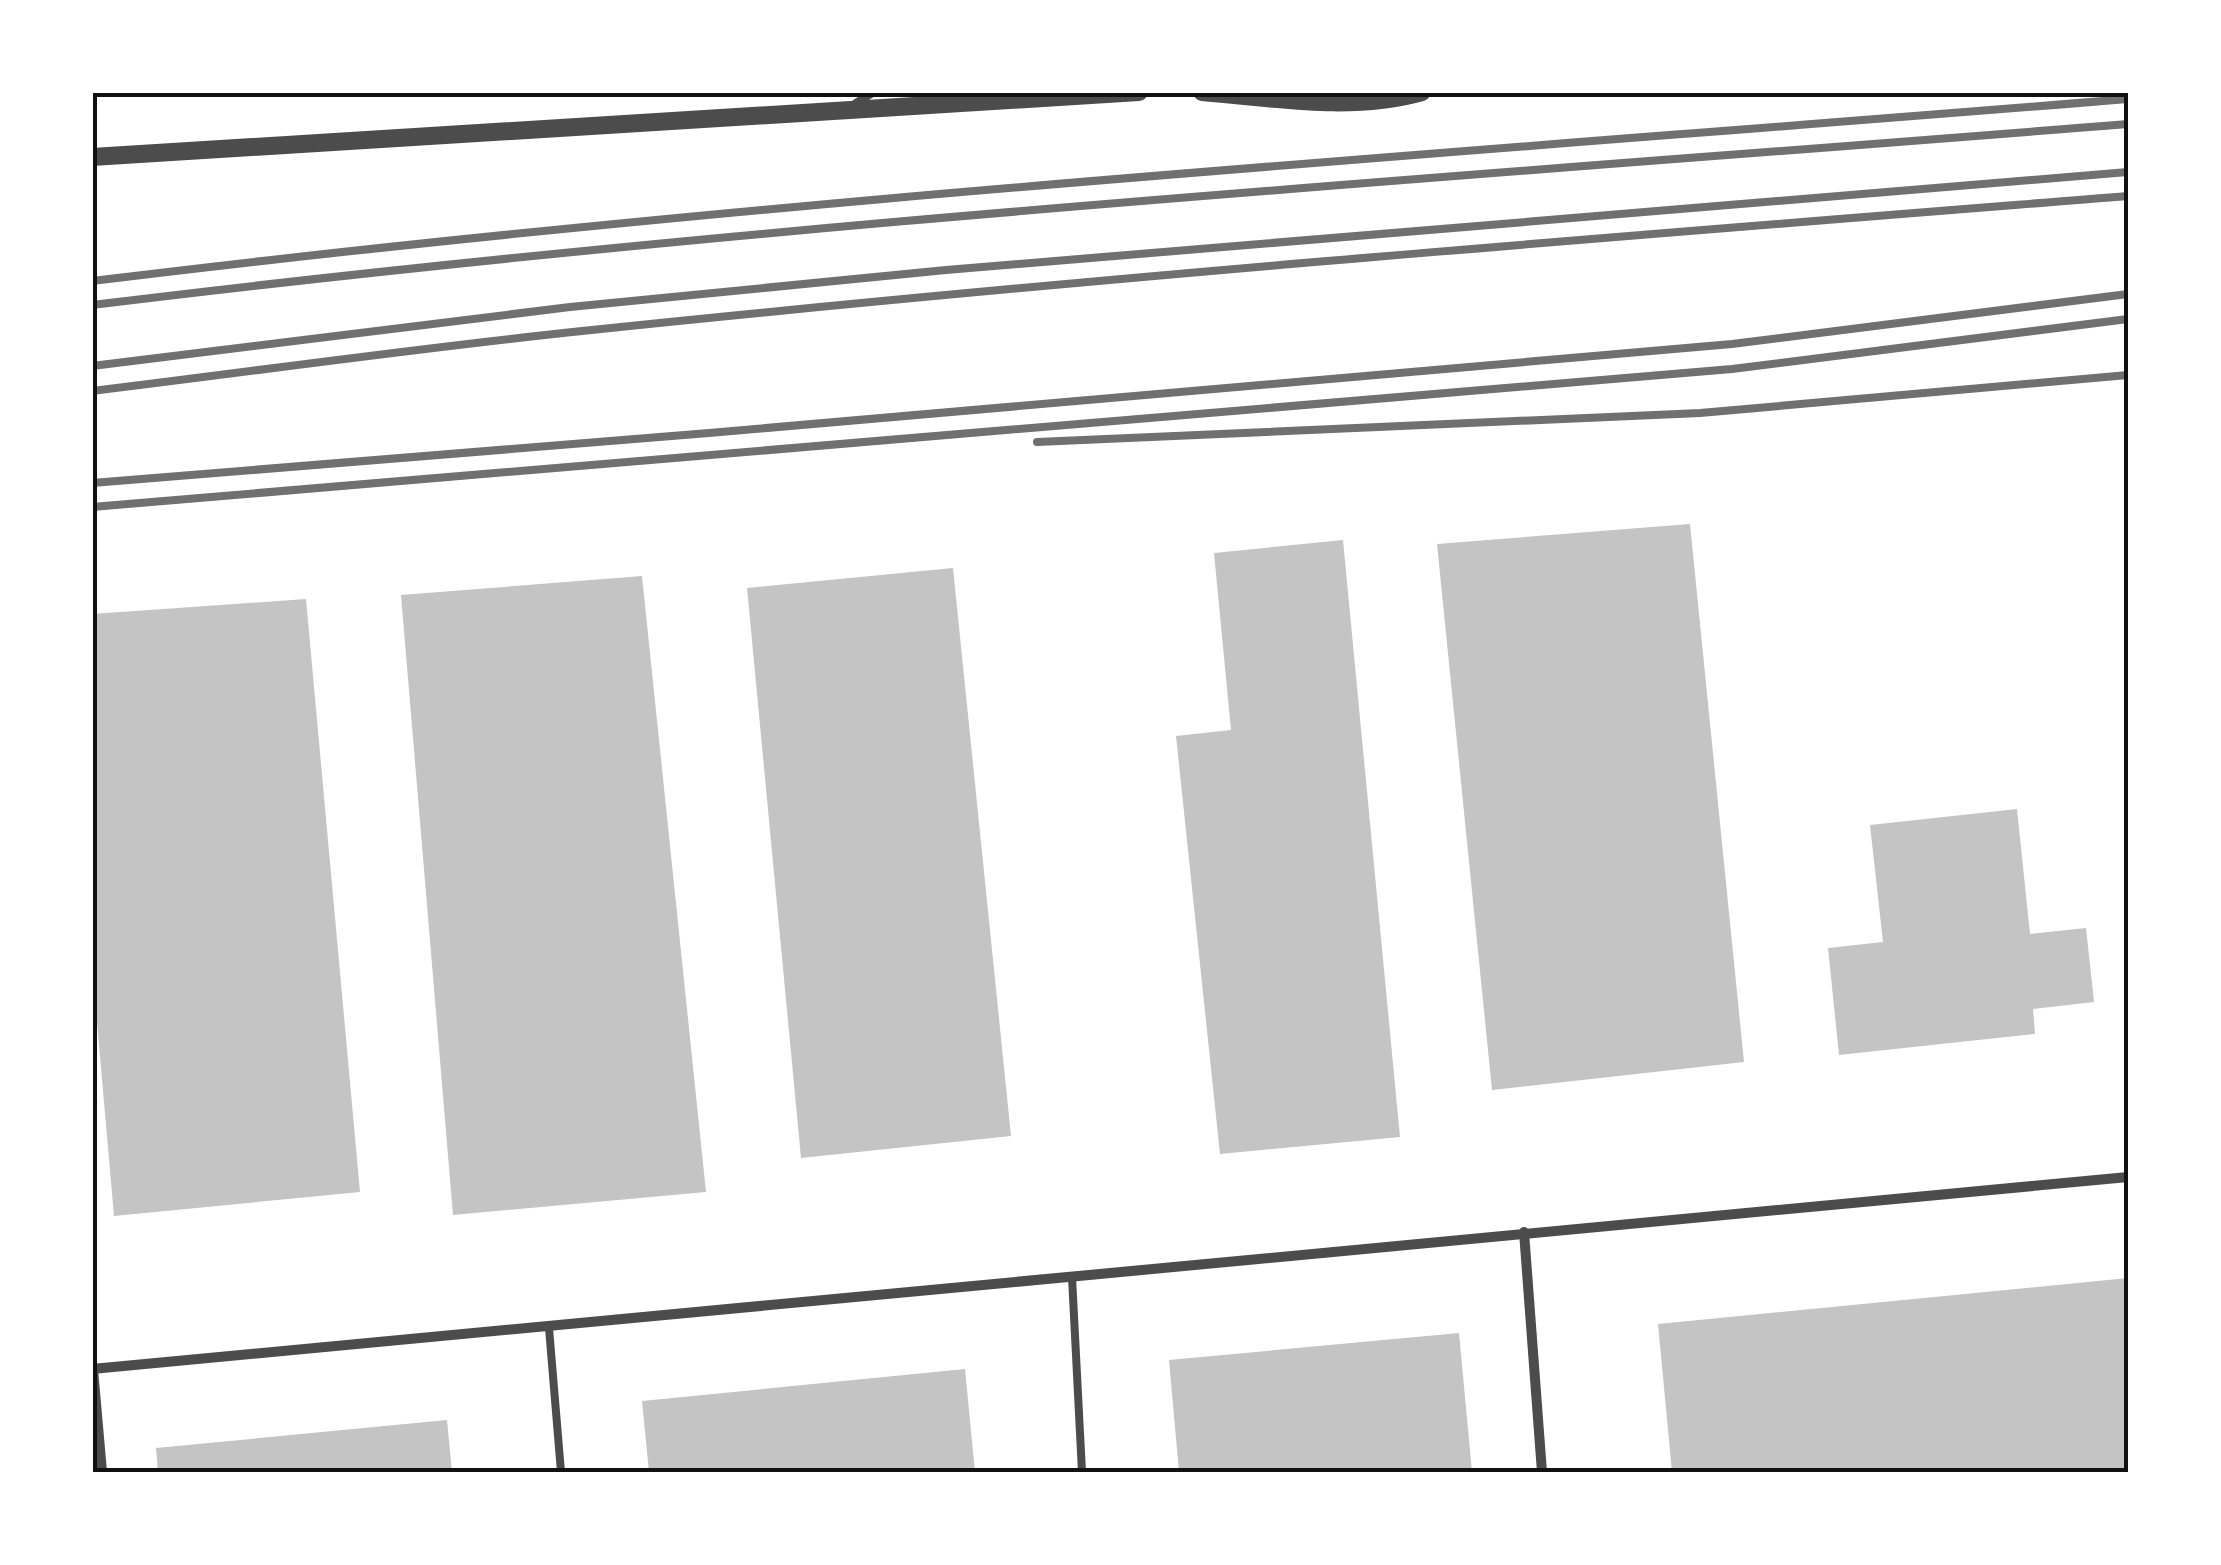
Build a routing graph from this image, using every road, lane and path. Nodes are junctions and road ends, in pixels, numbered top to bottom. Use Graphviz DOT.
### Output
graph roads {
  1 [pos="874,92"];
  2 [pos="1139,92"];
  3 [pos="1202,92"];
  4 [pos="1422,92"];
  5 [pos="1108,94"];
  6 [pos="835,110"];
  7 [pos="92,156"];
  8 [pos="2128,1177"];
  9 [pos="1524,1232"];
  10 [pos="1072,1277"];
  11 [pos="549,1328"];
  12 [pos="93,1369"];
  13 [pos="102,1472"];
  14 [pos="561,1472"];
  15 [pos="1082,1472"];
  16 [pos="1542,1472"];
  1 -- 6 [label="lane"];
  2 -- 5 [label="street"];
  3 -- 4 [label="street"];
  5 -- 6 [label="street"];
  6 -- 7 [label="street"];
  8 -- 9 [label="street"];
  9 -- 10 [label="street"];
  9 -- 16 [label="street"];
  10 -- 11 [label="street"];
  10 -- 15 [label="lane"];
  11 -- 12 [label="street"];
  11 -- 14 [label="lane"];
  12 -- 13 [label="street"];
}
